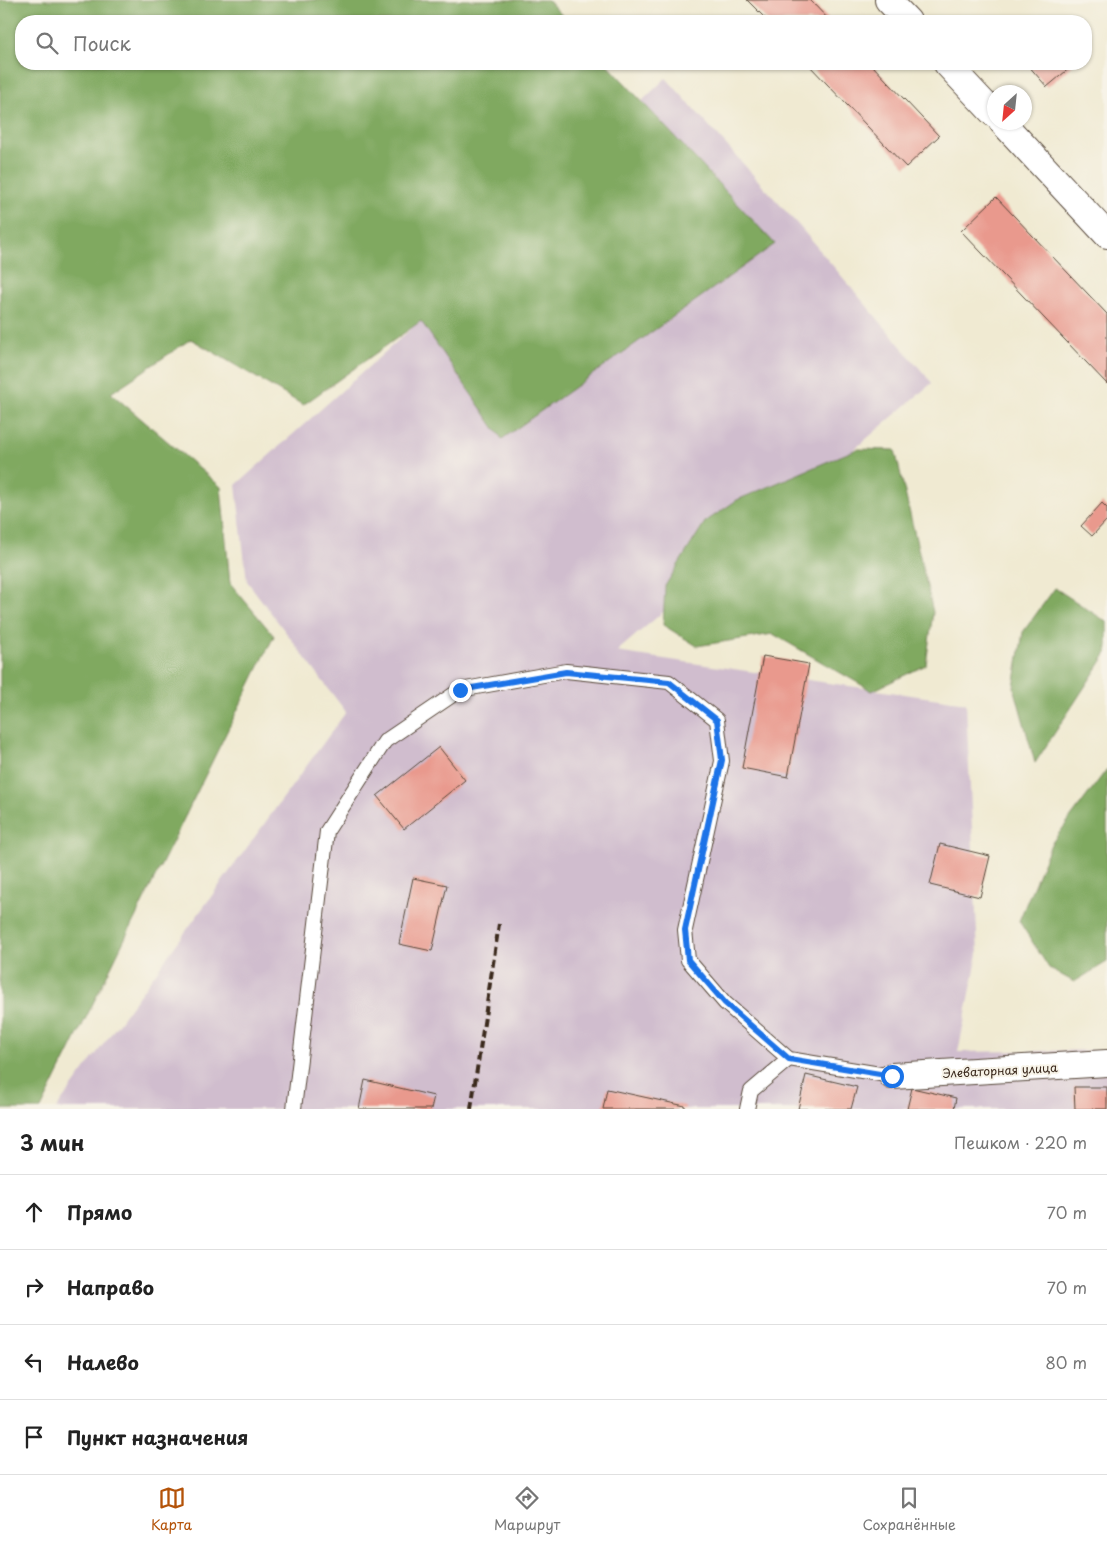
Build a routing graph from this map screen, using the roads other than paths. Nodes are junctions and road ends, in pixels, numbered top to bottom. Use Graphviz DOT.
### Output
graph roads {
  1 [pos="888,0"];
  2 [pos="902,15"];
  3 [pos="954,70"];
  4 [pos="987,106"];
  5 [pos="1009,130"];
  6 [pos="1107,235"];
  7 [pos="789,1059"];
  8 [pos="1107,1063"];
  9 [pos="892,1076"];
  10 [pos="294,1109"];
  11 [pos="747,1109"];
  1 -- 2 [label="street"];
  3 -- 4 [label="street"];
  5 -- 6 [label="street"];
  7 -- 9 [label="lane"];
  7 -- 10 [label="lane"];
  7 -- 11 [label="lane"];
  8 -- 9 [label="street, Элеваторная улица"];
}
